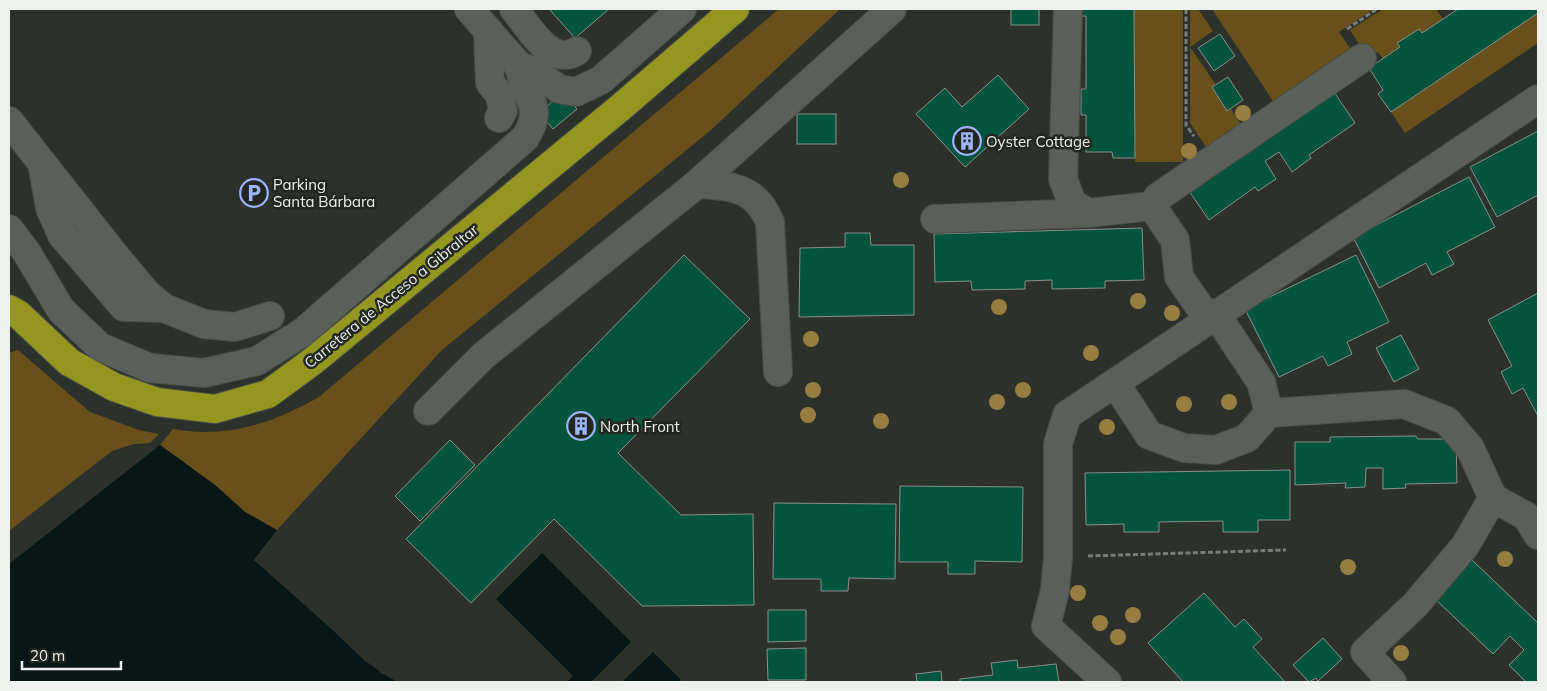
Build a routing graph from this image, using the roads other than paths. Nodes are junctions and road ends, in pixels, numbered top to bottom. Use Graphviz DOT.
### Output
graph roads {
  1 [pos="469,9"];
  2 [pos="514,9"];
  3 [pos="682,9"];
  4 [pos="735,9"];
  5 [pos="892,9"];
  6 [pos="1068,9"];
  7 [pos="488,30"];
  8 [pos="466,50"];
  9 [pos="577,51"];
  10 [pos="1362,58"];
  11 [pos="519,66"];
  12 [pos="1538,99"];
  13 [pos="499,118"];
  14 [pos="9,121"];
  15 [pos="697,184"];
  16 [pos="1152,206"];
  17 [pos="1088,213"];
  18 [pos="935,219"];
  19 [pos="9,229"];
  20 [pos="9,310"];
  21 [pos="270,316"];
  22 [pos="1211,316"];
  23 [pos="778,372"];
  24 [pos="1115,383"];
  25 [pos="428,411"];
  26 [pos="1269,413"];
  27 [pos="1493,498"];
  28 [pos="1538,535"];
  29 [pos="1108,682"];
  30 [pos="1392,682"];
  1 -- 7 [label="street"];
  2 -- 7 [label="street"];
  2 -- 9 [label="street"];
  3 -- 11 [label="street"];
  4 -- 20 [label="highway, Carretera de Acceso a Gibraltar"];
  5 -- 15 [label="street"];
  6 -- 17 [label="street"];
  7 -- 8 [label="street"];
  7 -- 11 [label="street"];
  7 -- 13 [label="street"];
  10 -- 16 [label="street"];
  11 -- 19 [label="street"];
  12 -- 22 [label="street"];
  14 -- 21 [label="street"];
  15 -- 23 [label="street"];
  15 -- 25 [label="street"];
  16 -- 17 [label="street"];
  16 -- 22 [label="street"];
  17 -- 18 [label="street"];
  22 -- 24 [label="street"];
  22 -- 26 [label="street"];
  24 -- 26 [label="street"];
  24 -- 29 [label="street"];
  26 -- 27 [label="street"];
  27 -- 28 [label="street"];
  27 -- 30 [label="street"];
}
